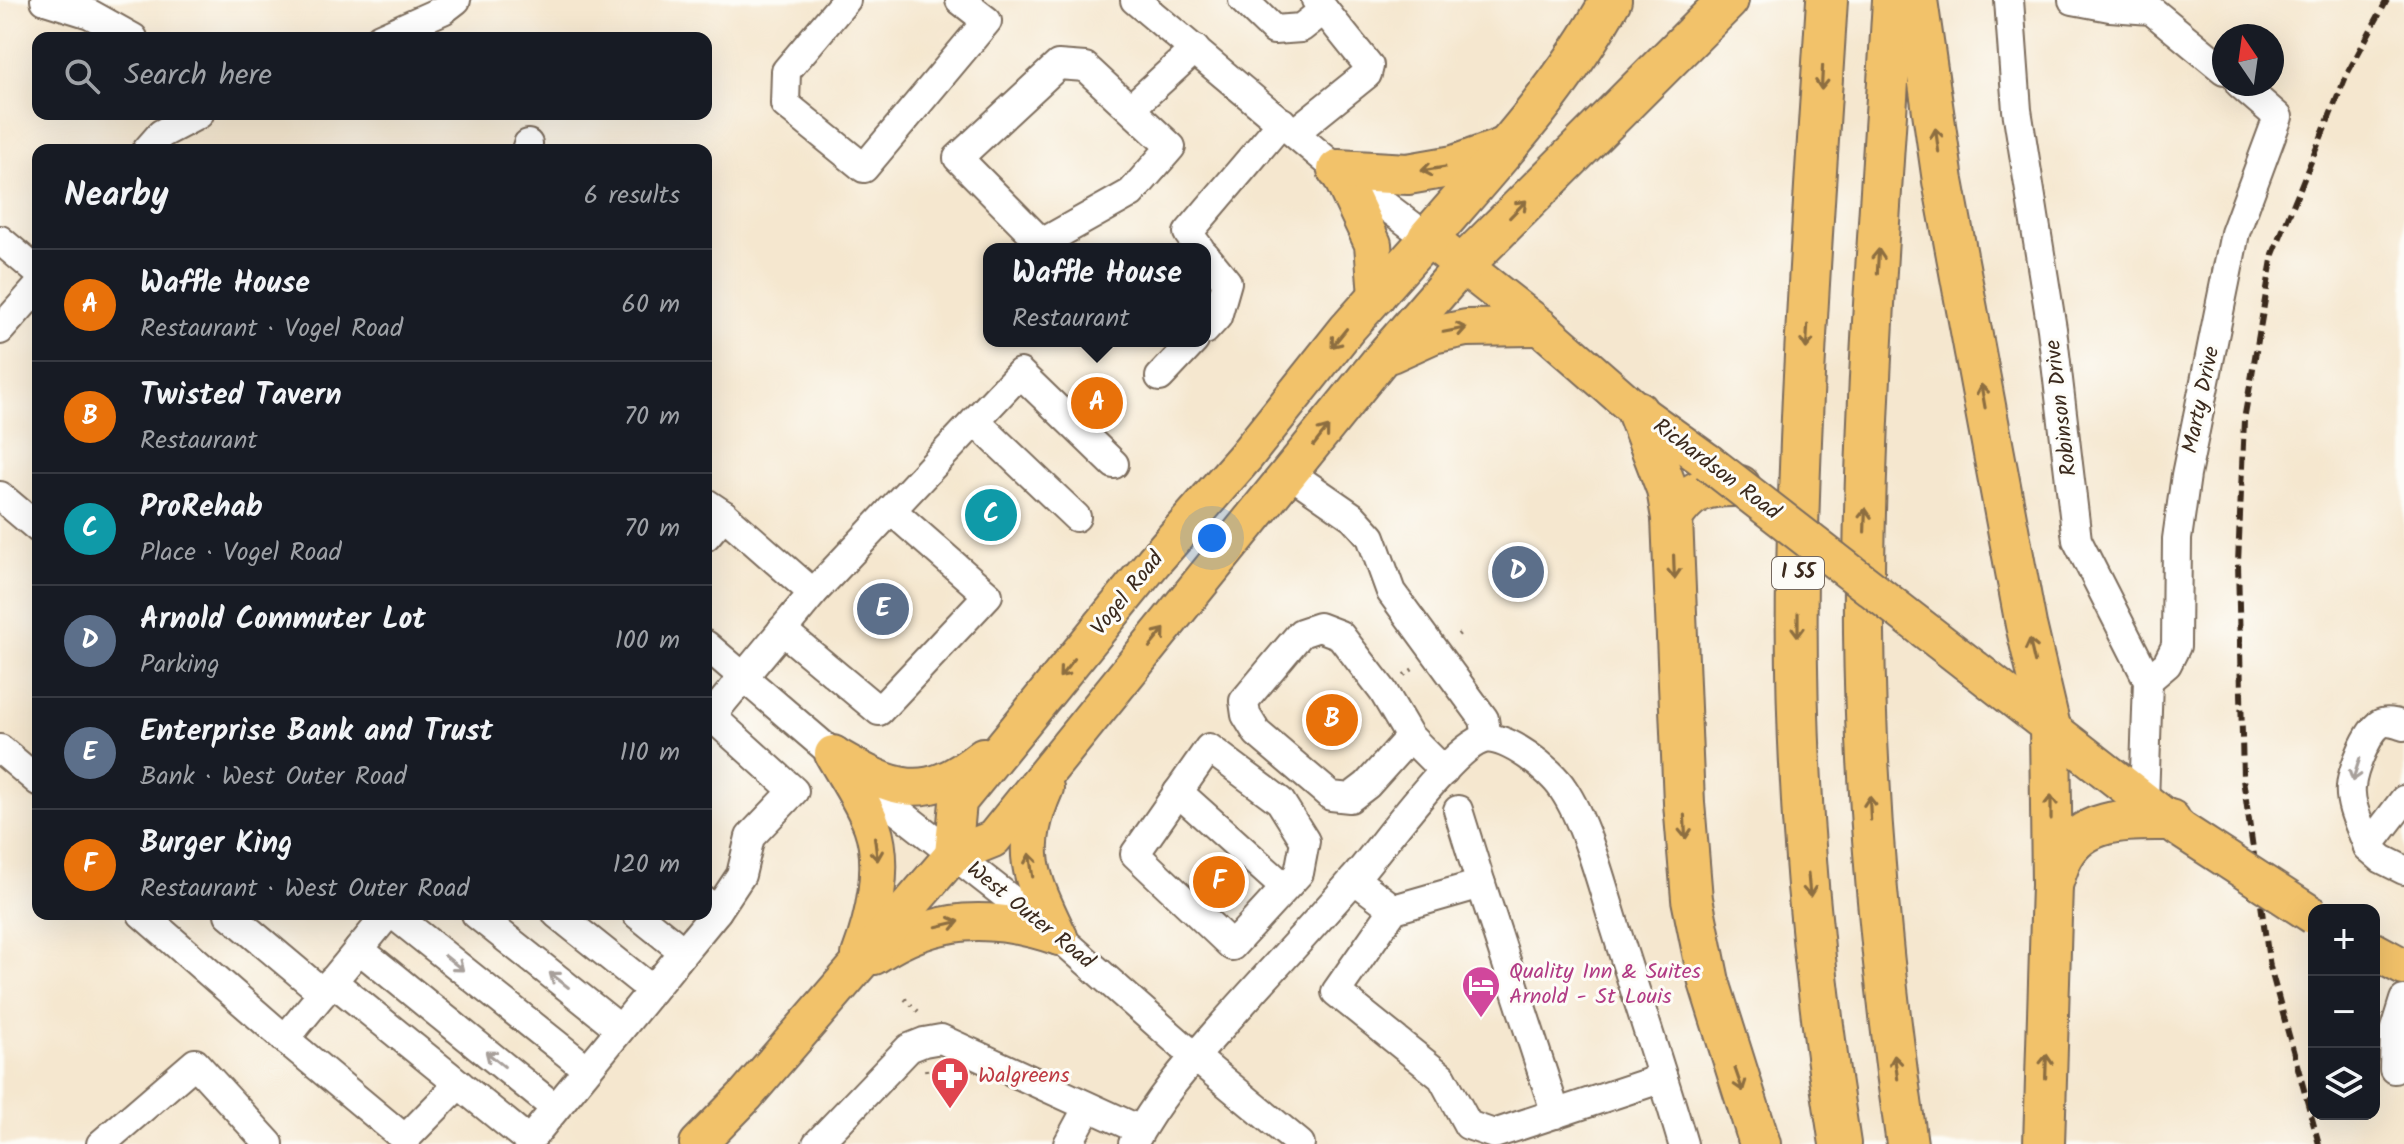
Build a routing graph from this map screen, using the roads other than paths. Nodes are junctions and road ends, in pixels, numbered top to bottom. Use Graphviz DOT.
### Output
graph roads {
  1 [pos="45,0"];
  2 [pos="456,0"];
  3 [pos="846,0"];
  4 [pos="960,0"];
  5 [pos="1135,0"];
  6 [pos="1243,0"];
  7 [pos="1611,0"];
  8 [pos="1827,0"];
  9 [pos="1893,0"];
  10 [pos="1917,0"];
  11 [pos="2009,0"];
  12 [pos="2073,0"];
  13 [pos="1725,3"];
  14 [pos="1320,5"];
  15 [pos="122,32"];
  16 [pos="394,32"];
  17 [pos="1195,49"];
  18 [pos="2212,60"];
  19 [pos="2254,96"];
  20 [pos="1131,108"];
  21 [pos="187,120"];
  22 [pos="1289,127"];
  23 [pos="152,144"];
  24 [pos="1507,146"];
  25 [pos="1338,170"];
  26 [pos="1428,238"];
  27 [pos="0,240"];
  28 [pos="1196,243"];
  29 [pos="1211,262"];
  30 [pos="1463,265"];
  31 [pos="32,267"];
  32 [pos="32,294"];
  33 [pos="1377,296"];
  34 [pos="1211,324"];
  35 [pos="1541,327"];
  36 [pos="0,330"];
  37 [pos="1188,347"];
  38 [pos="1382,358"];
  39 [pos="1160,377"];
  40 [pos="1637,411"];
  41 [pos="975,421"];
  42 [pos="1114,464"];
  43 [pos="1291,474"];
  44 [pos="1718,479"];
  45 [pos="0,496"];
  46 [pos="891,510"];
  47 [pos="1076,517"];
  48 [pos="712,518"];
  49 [pos="1672,518"];
  50 [pos="32,523"];
  51 [pos="813,593"];
  52 [pos="782,630"];
  53 [pos="712,650"];
  54 [pos="2148,680"];
  55 [pos="750,684"];
  56 [pos="712,716"];
  57 [pos="712,722"];
  58 [pos="1021,725"];
  59 [pos="2404,726"];
  60 [pos="2050,727"];
  61 [pos="1410,737"];
  62 [pos="1487,738"];
  63 [pos="0,749"];
  64 [pos="833,754"];
  65 [pos="1058,759"];
  66 [pos="1444,771"];
  67 [pos="32,776"];
  68 [pos="1178,792"];
  69 [pos="2404,800"];
  70 [pos="1458,810"];
  71 [pos="2166,818"];
  72 [pos="2368,847"];
  73 [pos="953,855"];
  74 [pos="2404,870"];
  75 [pos="1354,879"];
  76 [pos="1481,884"];
  77 [pos="2052,885"];
  78 [pos="1284,887"];
  79 [pos="712,905"];
  80 [pos="1394,909"];
  81 [pos="1263,912"];
  82 [pos="2308,912"];
  83 [pos="149,920"];
  84 [pos="237,920"];
  85 [pos="386,920"];
  86 [pos="399,920"];
  87 [pos="484,920"];
  88 [pos="564,920"];
  89 [pos="644,920"];
  90 [pos="702,920"];
  91 [pos="1059,937"];
  92 [pos="1296,943"];
  93 [pos="359,949"];
  94 [pos="683,951"];
  95 [pos="2380,954"];
  96 [pos="2404,967"];
  97 [pos="854,970"];
  98 [pos="328,987"];
  99 [pos="652,990"];
  100 [pos="2404,1000"];
  101 [pos="620,1029"];
  102 [pos="285,1039"];
  103 [pos="1195,1057"];
  104 [pos="587,1069"];
  105 [pos="2394,1069"];
  106 [pos="1663,1078"];
  107 [pos="459,1084"];
  108 [pos="1088,1107"];
  109 [pos="555,1108"];
  110 [pos="1556,1114"];
  111 [pos="1136,1137"];
  112 [pos="529,1143"];
  113 [pos="101,1144"];
  114 [pos="269,1144"];
  115 [pos="698,1144"];
  116 [pos="817,1144"];
  117 [pos="1068,1144"];
  118 [pos="1300,1144"];
  119 [pos="1683,1144"];
  120 [pos="1760,1144"];
  121 [pos="1840,1144"];
  122 [pos="1907,1144"];
  123 [pos="2044,1144"];
  1 -- 15 [label="street"];
  2 -- 16 [label="street"];
  3 -- 4 [label="street"];
  5 -- 17 [label="street, Richardson Road"];
  6 -- 14 [label="street"];
  7 -- 24 [label="highway"];
  8 -- 121 [label="highway, I 55, one-way"];
  122 -- 9 [label="highway, one-way"];
  60 -- 10 [label="highway, one-way"];
  11 -- 54 [label="street, Robinson Drive"];
  12 -- 18 [label="street"];
  30 -- 13 [label="highway, one-way"];
  14 -- 22 [label="street"];
  17 -- 20 [label="street"];
  17 -- 22 [label="street, Richardson Road"];
  19 -- 54 [label="street, Marty Drive"];
  20 -- 20 [label="street"];
  21 -- 23 [label="street"];
  22 -- 25 [label="street, Richardson Road"];
  22 -- 28 [label="street"];
  24 -- 25 [label="highway, one-way"];
  24 -- 26 [label="highway"];
  25 -- 26 [label="street, Richardson Road"];
  25 -- 33 [label="main road"];
  26 -- 30 [label="main road, Richardson Road"];
  26 -- 33 [label="main road, Vogel Road"];
  27 -- 31 [label="street"];
  29 -- 34 [label="street"];
  30 -- 35 [label="main road, Richardson Road"];
  30 -- 38 [label="main road"];
  32 -- 36 [label="street"];
  33 -- 58 [label="main road, Vogel Road, one-way"];
  38 -- 35 [label="main road, one-way"];
  35 -- 40 [label="main road, Richardson Road"];
  37 -- 39 [label="street"];
  43 -- 38 [label="main road, one-way"];
  40 -- 44 [label="main road, Richardson Road"];
  40 -- 49 [label="highway"];
  41 -- 42 [label="street"];
  41 -- 46 [label="street"];
  41 -- 47 [label="street"];
  43 -- 62 [label="street"];
  65 -- 43 [label="main road, one-way"];
  44 -- 49 [label="highway"];
  44 -- 60 [label="main road, Richardson Road, bridge"];
  45 -- 50 [label="street"];
  46 -- 51 [label="street"];
  46 -- 52 [label="street"];
  48 -- 51 [label="street"];
  49 -- 120 [label="highway, one-way"];
  51 -- 52 [label="street"];
  52 -- 55 [label="street"];
  53 -- 55 [label="street, West Outer Road"];
  54 -- 71 [label="street, Robinson Drive"];
  55 -- 56 [label="street"];
  55 -- 64 [label="street, West Outer Road"];
  57 -- 79 [label="street"];
  58 -- 64 [label="main road"];
  58 -- 73 [label="main road, Vogel Road"];
  59 -- 72 [label="street, one-way"];
  60 -- 71 [label="main road, Richardson Road"];
  77 -- 60 [label="highway, one-way"];
  61 -- 61 [label="street"];
  61 -- 66 [label="street"];
  62 -- 66 [label="street"];
  62 -- 106 [label="street"];
  63 -- 67 [label="street"];
  64 -- 73 [label="street, West Outer Road"];
  64 -- 97 [label="main road, one-way"];
  65 -- 73 [label="main road"];
  91 -- 65 [label="main road, one-way"];
  66 -- 75 [label="street"];
  68 -- 78 [label="street"];
  68 -- 78 [label="street"];
  68 -- 81 [label="street"];
  69 -- 72 [label="street"];
  70 -- 76 [label="street"];
  71 -- 77 [label="highway"];
  71 -- 82 [label="main road, Richardson Road, bridge"];
  72 -- 74 [label="street"];
  73 -- 91 [label="street, West Outer Road"];
  73 -- 97 [label="main road"];
  75 -- 80 [label="street"];
  75 -- 92 [label="street"];
  76 -- 80 [label="street"];
  76 -- 110 [label="street"];
  123 -- 77 [label="highway, one-way"];
  78 -- 81 [label="street"];
  80 -- 110 [label="street"];
  81 -- 92 [label="street"];
  83 -- 102 [label="street"];
  84 -- 98 [label="street"];
  85 -- 93 [label="street"];
  86 -- 104 [label="street, one-way"];
  101 -- 87 [label="street, one-way"];
  88 -- 99 [label="street"];
  89 -- 94 [label="street"];
  90 -- 94 [label="street"];
  97 -- 91 [label="main road, one-way"];
  91 -- 103 [label="street, West Outer Road"];
  92 -- 103 [label="street"];
  93 -- 98 [label="street"];
  109 -- 93 [label="street, one-way"];
  94 -- 99 [label="street"];
  95 -- 96 [label="main road"];
  97 -- 115 [label="main road"];
  98 -- 102 [label="street"];
  98 -- 107 [label="street"];
  99 -- 101 [label="street"];
  100 -- 105 [label="street"];
  101 -- 104 [label="street"];
  102 -- 107 [label="street"];
  103 -- 111 [label="street"];
  103 -- 118 [label="street, West Outer Road"];
  104 -- 109 [label="street"];
  106 -- 110 [label="street"];
  106 -- 119 [label="street"];
  107 -- 112 [label="street"];
  108 -- 111 [label="street"];
  108 -- 116 [label="street"];
  108 -- 117 [label="street"];
  109 -- 112 [label="street"];
  113 -- 114 [label="street"];
}
